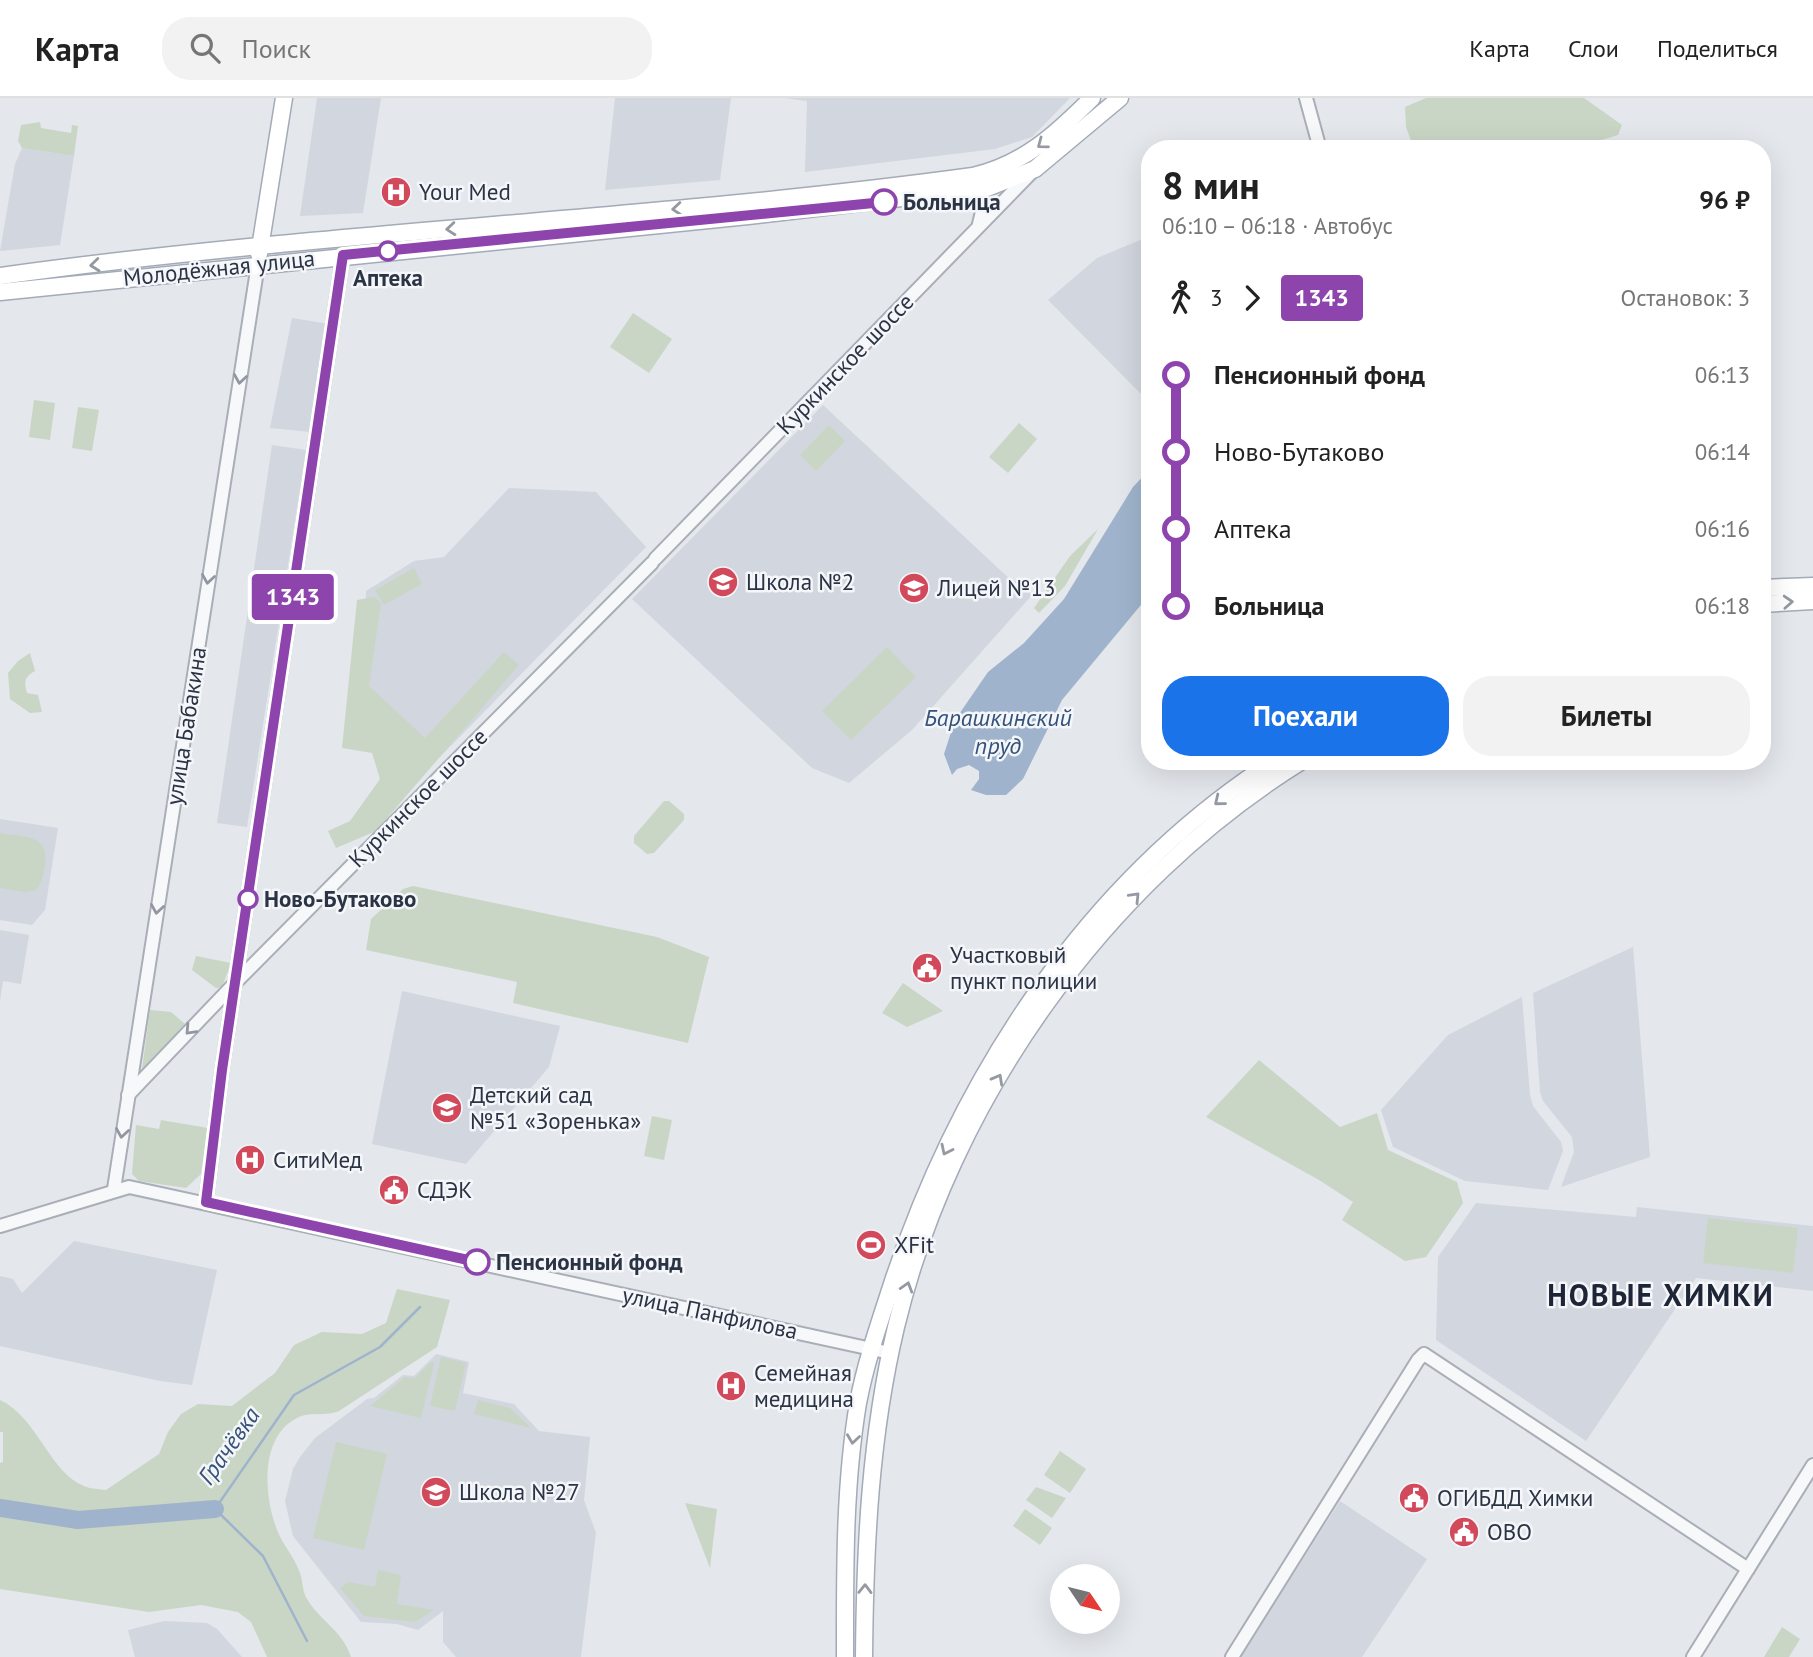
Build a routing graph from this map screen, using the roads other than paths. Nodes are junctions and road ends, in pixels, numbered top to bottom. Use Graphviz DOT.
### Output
graph roads {
  1 [pos="284,98"];
  2 [pos="1092,98"];
  3 [pos="1120,98"];
  4 [pos="1306,98"];
  5 [pos="1318,140"];
  6 [pos="1035,169"];
  7 [pos="969,190"];
  8 [pos="979,224"];
  9 [pos="260,246"];
  10 [pos="343,255"];
  11 [pos="258,264"];
  12 [pos="0,276"];
  13 [pos="0,292"];
  14 [pos="1813,586"];
  15 [pos="1771,588"];
  16 [pos="1813,601"];
  17 [pos="1771,603"];
  18 [pos="1263,770"];
  19 [pos="1288,770"];
  20 [pos="244,928"];
  21 [pos="262,955"];
  22 [pos="237,981"];
  23 [pos="128,1095"];
  24 [pos="114,1189"];
  25 [pos="206,1202"];
  26 [pos="0,1226"];
  27 [pos="871,1348"];
  28 [pos="890,1353"];
  29 [pos="1813,1465"];
  30 [pos="1748,1569"];
  31 [pos="845,1657"];
  32 [pos="864,1657"];
  33 [pos="1233,1657"];
  34 [pos="1693,1657"];
  1 -- 9 [label="main road"];
  2 -- 9 [label="main road, Молодёжная улица, one-way"];
  3 -- 6 [label="main road, Молодёжная улица"];
  4 -- 5 [label="street"];
  6 -- 7 [label="main road, Молодёжная улица"];
  6 -- 8 [label="street, Куркинское шоссе"];
  7 -- 8 [label="street"];
  7 -- 10 [label="main road, Молодёжная улица"];
  8 -- 21 [label="street, Куркинское шоссе"];
  9 -- 11 [label="main road"];
  9 -- 12 [label="main road, Молодёжная улица, one-way"];
  10 -- 11 [label="main road, Молодёжная улица"];
  10 -- 20 [label="street"];
  11 -- 13 [label="main road, Молодёжная улица"];
  11 -- 23 [label="street, улица Бабакина, one-way"];
  14 -- 15 [label="main road"];
  17 -- 16 [label="main road, one-way"];
  18 -- 27 [label="main road, one-way"];
  28 -- 19 [label="main road, one-way"];
  20 -- 21 [label="street"];
  20 -- 22 [label="street"];
  21 -- 22 [label="street, Куркинское шоссе"];
  22 -- 23 [label="street, Куркинское шоссе, one-way"];
  22 -- 25 [label="street"];
  23 -- 24 [label="street, улица Бабакина, one-way"];
  24 -- 25 [label="street, улица Панфилова"];
  24 -- 26 [label="street, улица Панфилова"];
  25 -- 27 [label="street, улица Панфилова"];
  27 -- 28 [label="street, улица Панфилова"];
  27 -- 31 [label="main road, one-way"];
  32 -- 28 [label="main road, one-way"];
  29 -- 30 [label="street"];
  30 -- 33 [label="street"];
  30 -- 34 [label="street"];
}
